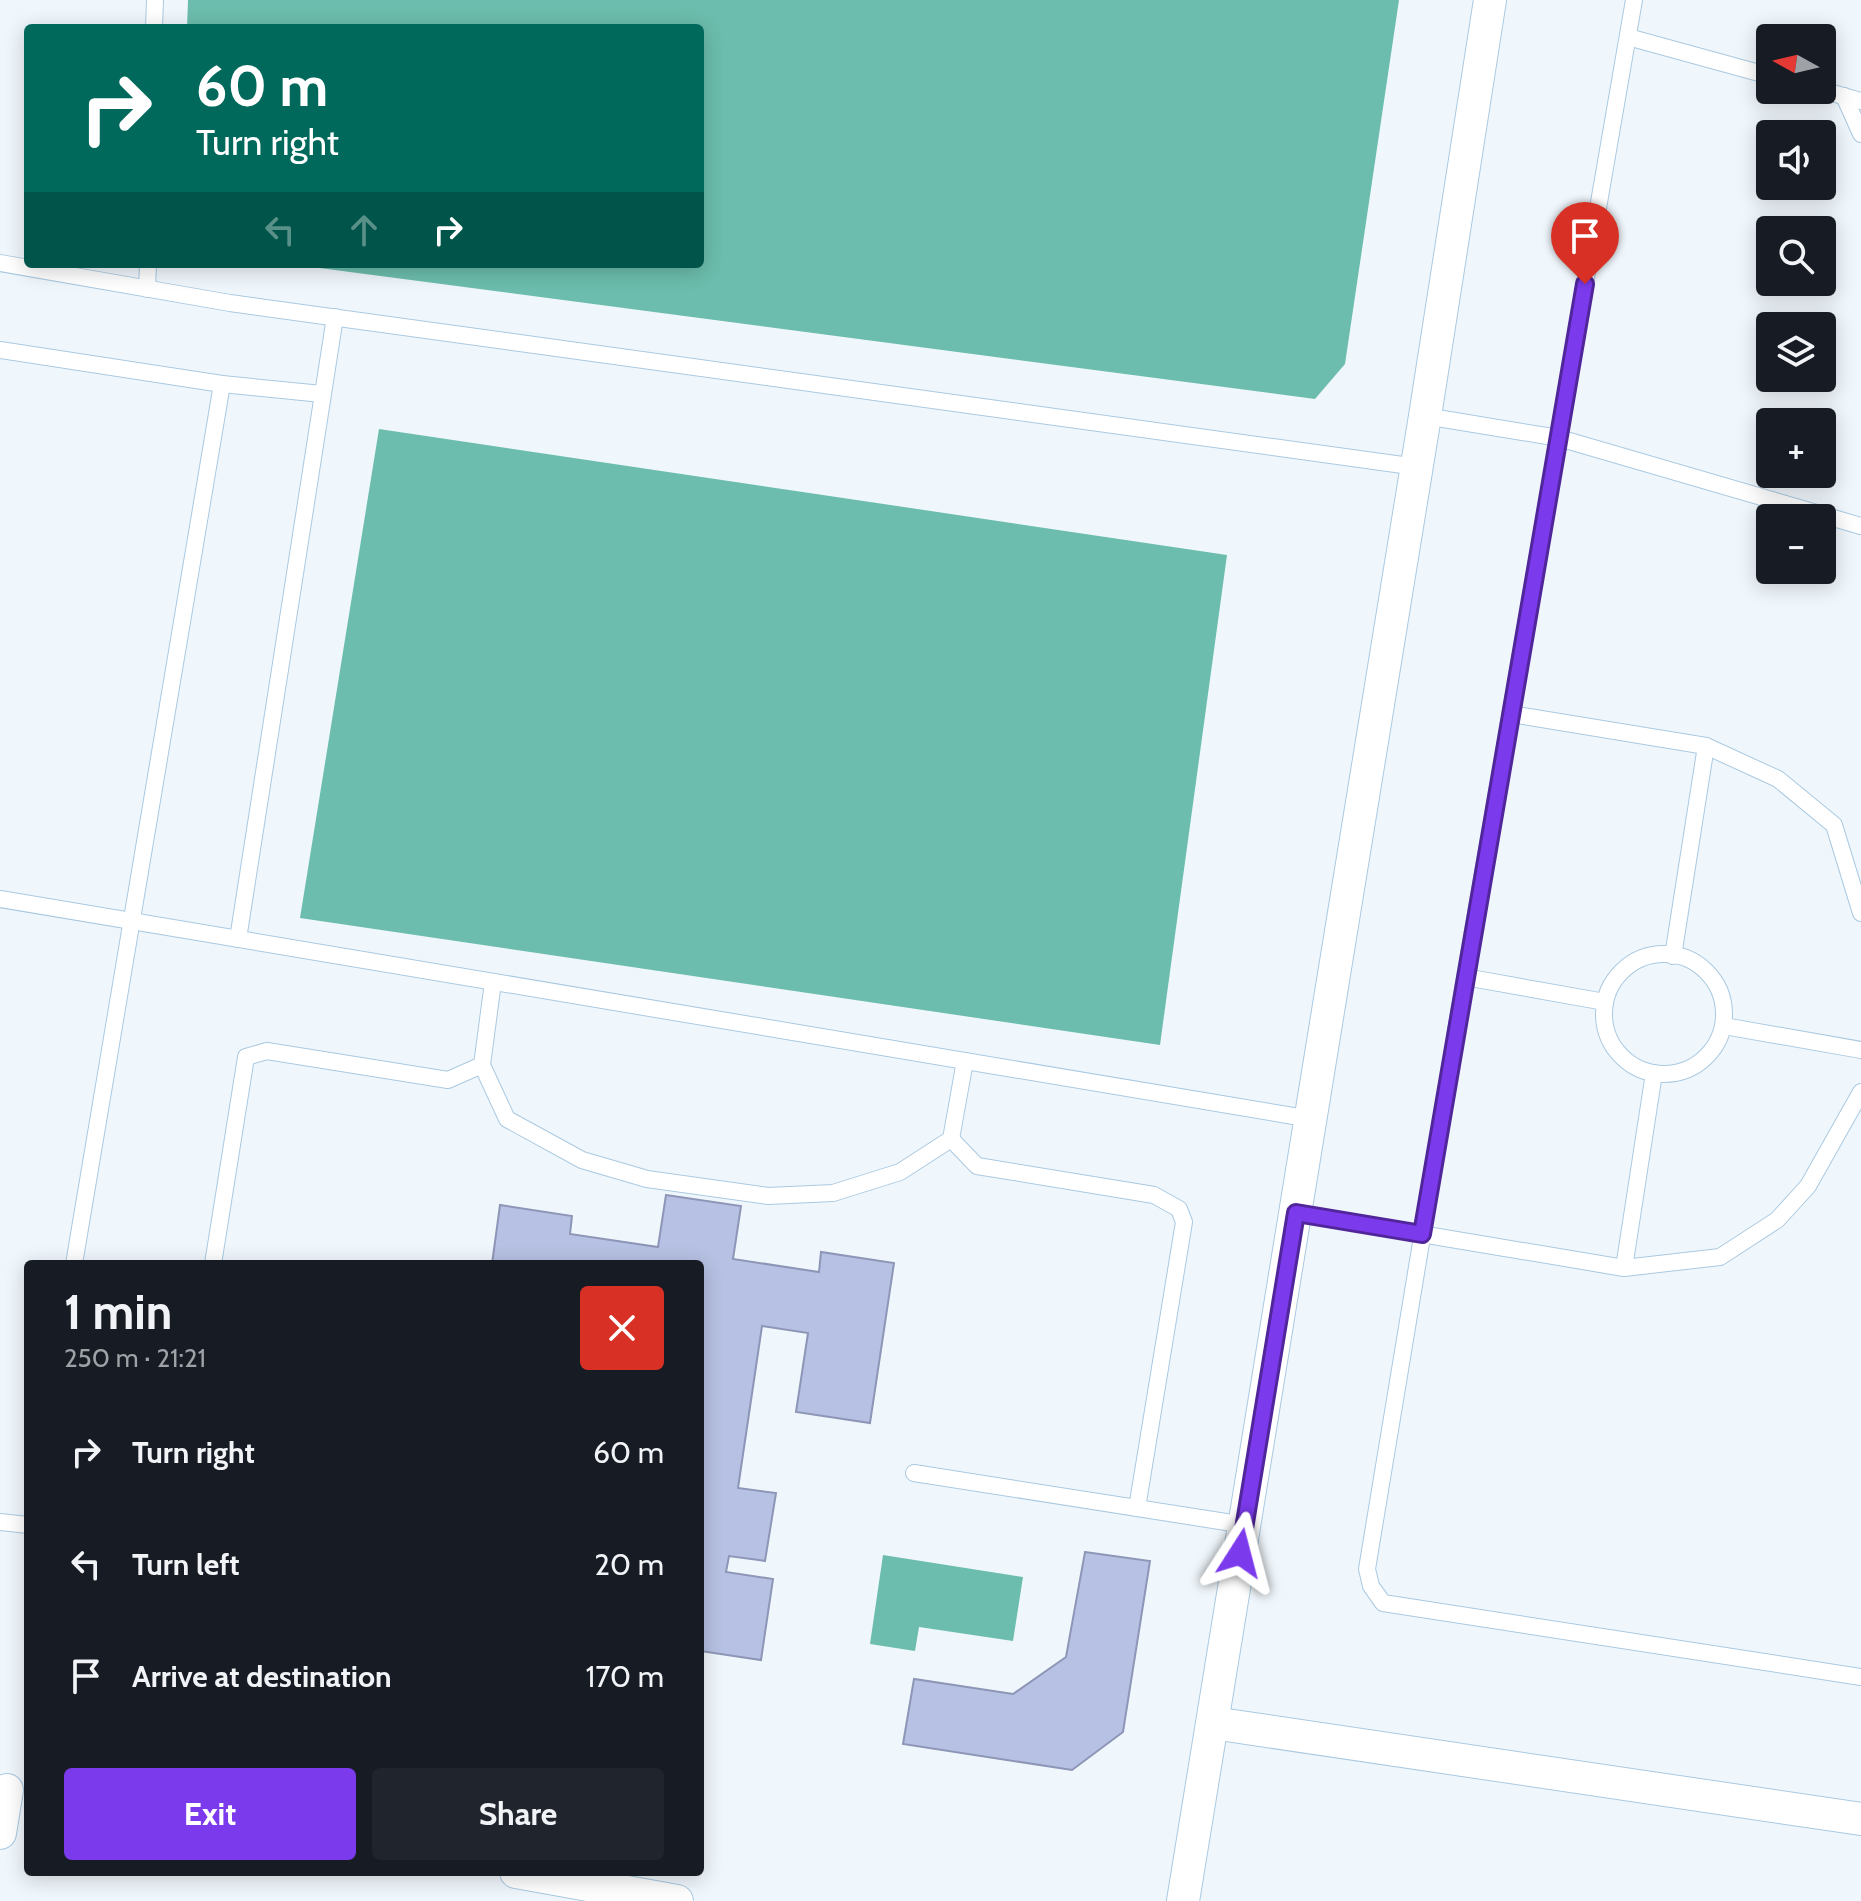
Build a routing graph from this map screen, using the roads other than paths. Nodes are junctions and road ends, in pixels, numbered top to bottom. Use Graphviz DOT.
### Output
graph roads {
  1 [pos="155,0"];
  2 [pos="1490,0"];
  3 [pos="1634,0"];
  4 [pos="154,24"];
  5 [pos="1628,37"];
  6 [pos="1756,72"];
  7 [pos="1836,94"];
  8 [pos="1844,96"];
  9 [pos="1861,101"];
  10 [pos="1861,134"];
  11 [pos="0,263"];
  12 [pos="24,267"];
  13 [pos="28,268"];
  14 [pos="148,268"];
  15 [pos="147,289"];
  16 [pos="335,317"];
  17 [pos="0,350"];
  18 [pos="222,384"];
  19 [pos="322,394"];
  20 [pos="1425,416"];
  21 [pos="1559,438"];
  22 [pos="1417,467"];
  23 [pos="1861,526"];
  24 [pos="1511,714"];
  25 [pos="1706,746"];
  26 [pos="0,899"];
  27 [pos="1861,913"];
  28 [pos="134,922"];
  29 [pos="238,939"];
  30 [pos="1673,956"];
  31 [pos="1465,977"];
  32 [pos="493,982"];
  33 [pos="1605,1002"];
  34 [pos="1724,1026"];
  35 [pos="1861,1050"];
  36 [pos="965,1061"];
  37 [pos="482,1065"];
  38 [pos="1654,1073"];
  39 [pos="1861,1092"];
  40 [pos="1311,1119"];
  41 [pos="951,1139"];
  42 [pos="1296,1213"];
  43 [pos="1422,1234"];
  44 [pos="75,1260"];
  45 [pos="214,1260"];
  46 [pos="1624,1268"];
  47 [pos="914,1473"];
  48 [pos="1137,1508"];
  49 [pos="0,1522"];
  50 [pos="24,1525"];
  51 [pos="1245,1525"];
  52 [pos="1861,1677"];
  53 [pos="1213,1723"];
  54 [pos="12,1791"];
  55 [pos="1861,1819"];
  56 [pos="0,1833"];
  57 [pos="538,1876"];
  58 [pos="677,1901"];
  59 [pos="1183,1901"];
  1 -- 4 [label="lane"];
  2 -- 20 [label="street"];
  3 -- 5 [label="lane"];
  5 -- 6 [label="lane"];
  5 -- 21 [label="lane"];
  7 -- 8 [label="lane"];
  8 -- 9 [label="lane"];
  8 -- 10 [label="lane"];
  11 -- 12 [label="lane"];
  13 -- 15 [label="lane"];
  14 -- 15 [label="lane"];
  15 -- 16 [label="lane"];
  16 -- 19 [label="lane"];
  16 -- 22 [label="lane"];
  17 -- 18 [label="lane"];
  18 -- 19 [label="lane"];
  18 -- 28 [label="lane"];
  19 -- 29 [label="lane"];
  20 -- 21 [label="lane"];
  20 -- 22 [label="street"];
  21 -- 23 [label="lane"];
  21 -- 24 [label="lane"];
  22 -- 40 [label="street"];
  24 -- 25 [label="lane"];
  24 -- 31 [label="lane"];
  25 -- 27 [label="lane"];
  25 -- 30 [label="lane"];
  26 -- 28 [label="lane"];
  28 -- 29 [label="lane"];
  28 -- 44 [label="lane"];
  29 -- 32 [label="lane"];
  30 -- 33 [label="lane"];
  30 -- 34 [label="lane"];
  31 -- 33 [label="lane"];
  31 -- 43 [label="lane"];
  32 -- 36 [label="lane"];
  32 -- 37 [label="lane"];
  33 -- 38 [label="lane"];
  34 -- 35 [label="lane"];
  34 -- 38 [label="lane"];
  36 -- 40 [label="lane"];
  36 -- 41 [label="lane"];
  37 -- 41 [label="lane"];
  37 -- 45 [label="lane"];
  38 -- 46 [label="lane"];
  39 -- 46 [label="lane"];
  40 -- 42 [label="street"];
  41 -- 48 [label="lane"];
  42 -- 43 [label="lane"];
  42 -- 51 [label="street"];
  43 -- 46 [label="lane"];
  43 -- 52 [label="lane"];
  47 -- 48 [label="lane"];
  48 -- 51 [label="lane"];
  49 -- 50 [label="lane"];
  51 -- 53 [label="street"];
  53 -- 55 [label="street"];
  53 -- 59 [label="street"];
  54 -- 56 [label="street"];
  57 -- 58 [label="street"];
}
